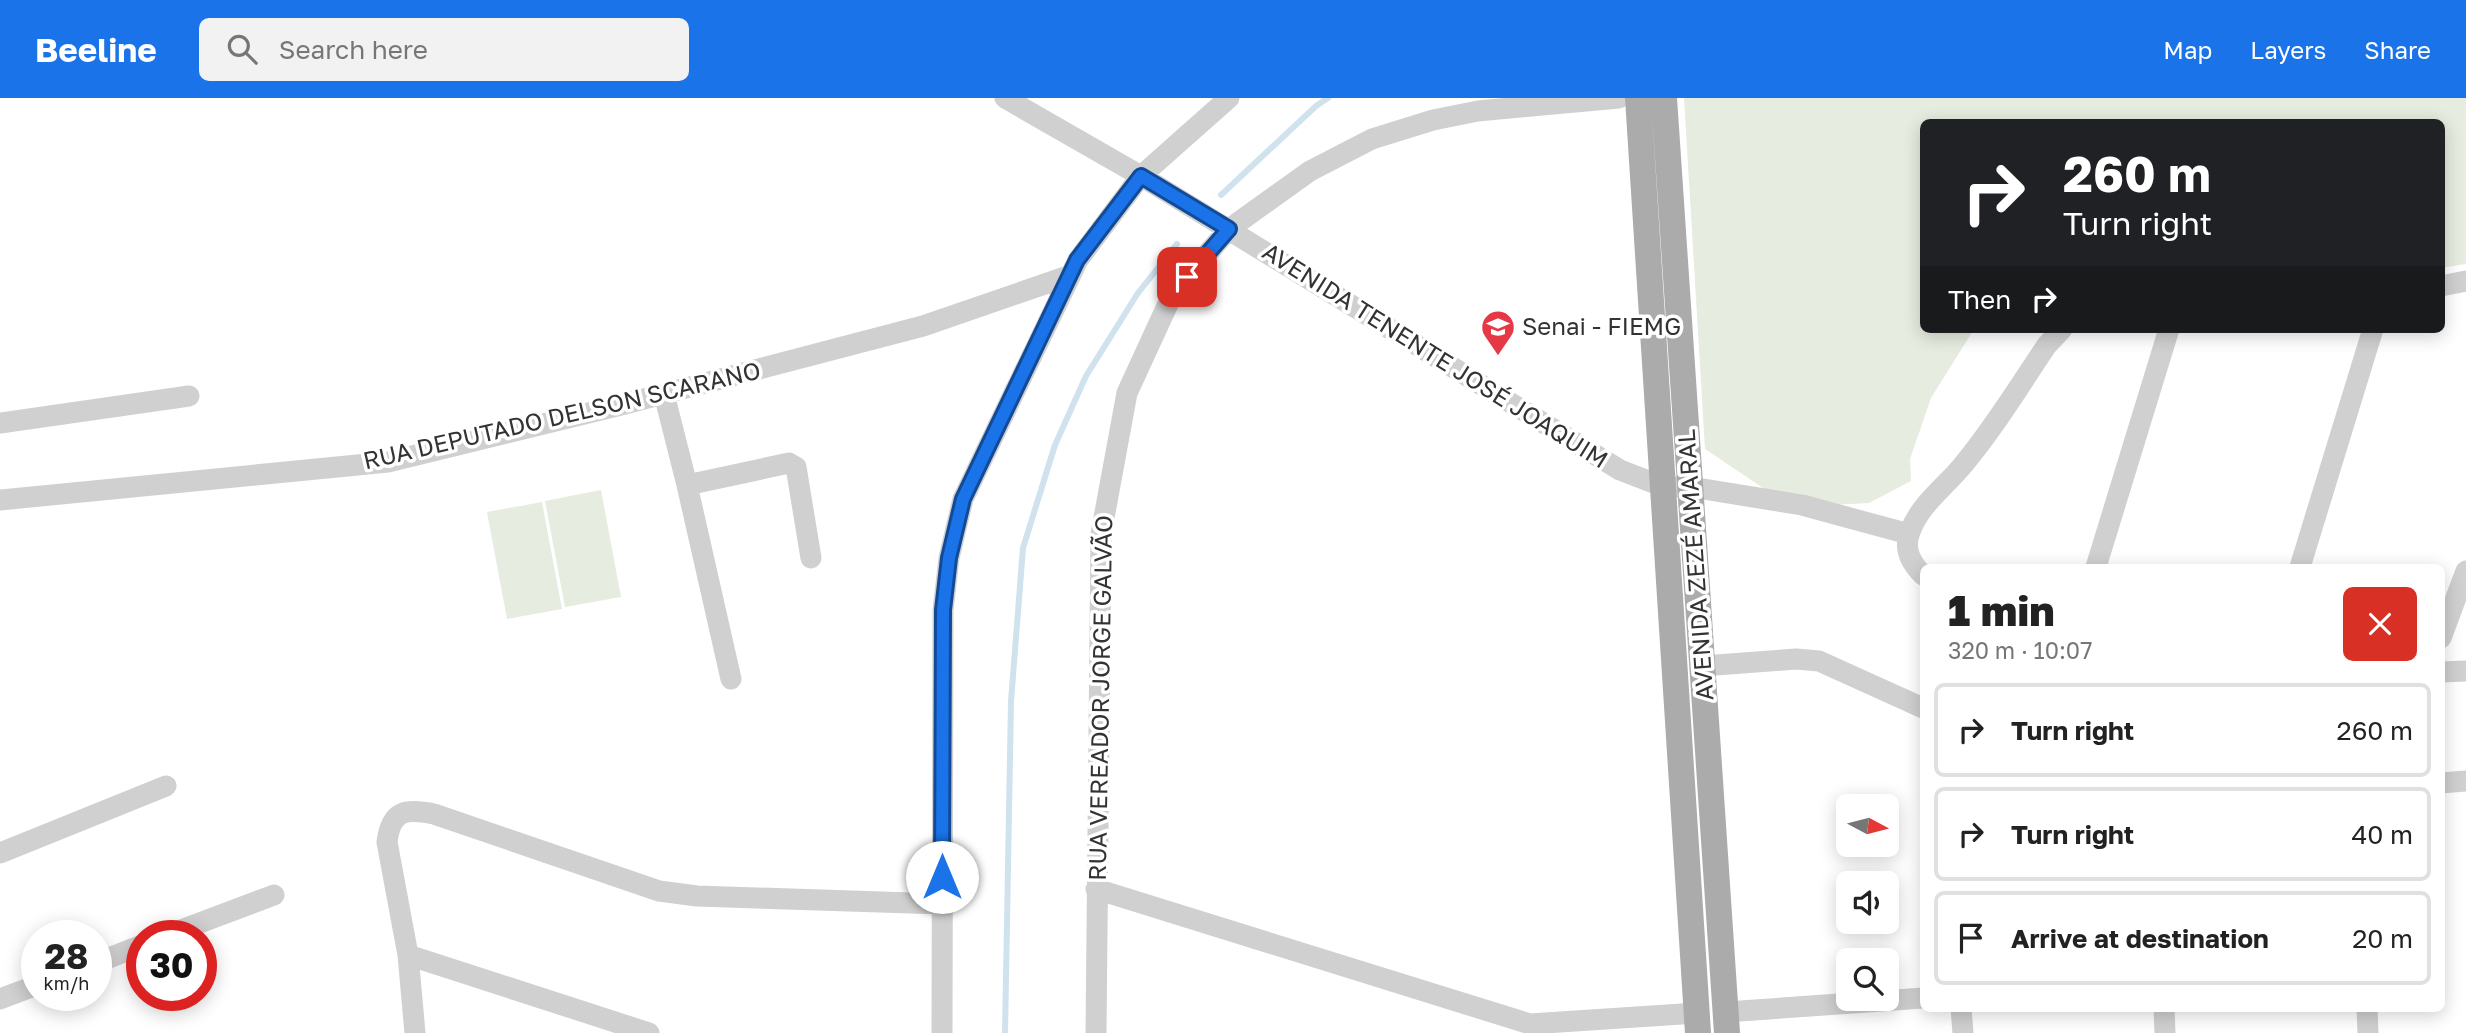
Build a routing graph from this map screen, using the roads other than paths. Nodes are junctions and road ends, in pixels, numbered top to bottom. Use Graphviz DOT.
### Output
graph roads {
  1 [pos="1005,98"];
  2 [pos="1229,98"];
  3 [pos="1619,98"];
  4 [pos="1638,98"];
  5 [pos="1664,98"];
  6 [pos="1141,176"];
  7 [pos="1229,229"];
  8 [pos="1070,275"];
  9 [pos="2466,281"];
  10 [pos="2445,285"];
  11 [pos="2058,333"];
  12 [pos="2168,333"];
  13 [pos="2372,333"];
  14 [pos="664,394"];
  15 [pos="189,396"];
  16 [pos="0,423"];
  17 [pos="687,485"];
  18 [pos="1664,487"];
  19 [pos="1691,487"];
  20 [pos="0,500"];
  21 [pos="1909,534"];
  22 [pos="811,558"];
  23 [pos="2097,564"];
  24 [pos="2301,564"];
  25 [pos="1920,571"];
  26 [pos="2466,571"];
  27 [pos="2445,627"];
  28 [pos="1674,656"];
  29 [pos="1703,666"];
  30 [pos="2445,671"];
  31 [pos="2466,671"];
  32 [pos="731,679"];
  33 [pos="1920,707"];
  34 [pos="2466,781"];
  35 [pos="2445,783"];
  36 [pos="166,786"];
  37 [pos="0,853"];
  38 [pos="1096,889"];
  39 [pos="274,895"];
  40 [pos="942,904"];
  41 [pos="208,920"];
  42 [pos="408,955"];
  43 [pos="21,991"];
  44 [pos="1920,998"];
  45 [pos="0,999"];
  46 [pos="1961,1012"];
  47 [pos="2164,1012"];
  48 [pos="2367,1012"];
  49 [pos="1726,1022"];
  50 [pos="1698,1023"];
  51 [pos="415,1033"];
  52 [pos="649,1033"];
  53 [pos="942,1033"];
  54 [pos="1096,1033"];
  55 [pos="1963,1033"];
  56 [pos="2165,1033"];
  57 [pos="2368,1033"];
  1 -- 6 [label="street, AVENIDA TENENTE JOSÉ JOAQUIM"];
  2 -- 6 [label="street"];
  3 -- 7 [label="street, RUA VEREADOR JORGE GALVÃO"];
  4 -- 18 [label="main road, AVENIDA ZEZÉ AMARAL"];
  5 -- 19 [label="main road, AVENIDA ZEZÉ AMARAL"];
  6 -- 7 [label="street, AVENIDA TENENTE JOSÉ JOAQUIM"];
  6 -- 8 [label="street"];
  7 -- 18 [label="street, AVENIDA TENENTE JOSÉ JOAQUIM"];
  7 -- 38 [label="street, RUA VEREADOR JORGE GALVÃO"];
  8 -- 14 [label="street, RUA DEPUTADO DELSON SCARANO"];
  8 -- 40 [label="street"];
  9 -- 10 [label="street"];
  11 -- 21 [label="street"];
  12 -- 23 [label="street"];
  13 -- 24 [label="street"];
  14 -- 17 [label="street"];
  14 -- 20 [label="street, RUA DEPUTADO DELSON SCARANO"];
  15 -- 16 [label="street"];
  17 -- 22 [label="street"];
  17 -- 32 [label="street"];
  18 -- 19 [label="street, AVENIDA TENENTE JOSÉ JOAQUIM"];
  18 -- 28 [label="main road, AVENIDA ZEZÉ AMARAL"];
  19 -- 21 [label="street, AVENIDA TENENTE JOSÉ JOAQUIM"];
  19 -- 29 [label="main road, AVENIDA ZEZÉ AMARAL"];
  21 -- 25 [label="street"];
  26 -- 27 [label="street"];
  28 -- 29 [label="main road"];
  28 -- 50 [label="main road, AVENIDA ZEZÉ AMARAL"];
  29 -- 33 [label="street"];
  29 -- 49 [label="main road, AVENIDA ZEZÉ AMARAL"];
  30 -- 31 [label="street"];
  34 -- 35 [label="street"];
  36 -- 37 [label="street"];
  38 -- 50 [label="street"];
  38 -- 54 [label="street, RUA VEREADOR JORGE GALVÃO"];
  39 -- 41 [label="street"];
  40 -- 42 [label="street"];
  40 -- 53 [label="street"];
  42 -- 51 [label="street"];
  42 -- 52 [label="street"];
  43 -- 45 [label="street"];
  44 -- 49 [label="street"];
  46 -- 55 [label="street"];
  47 -- 56 [label="street"];
  48 -- 57 [label="street"];
}
